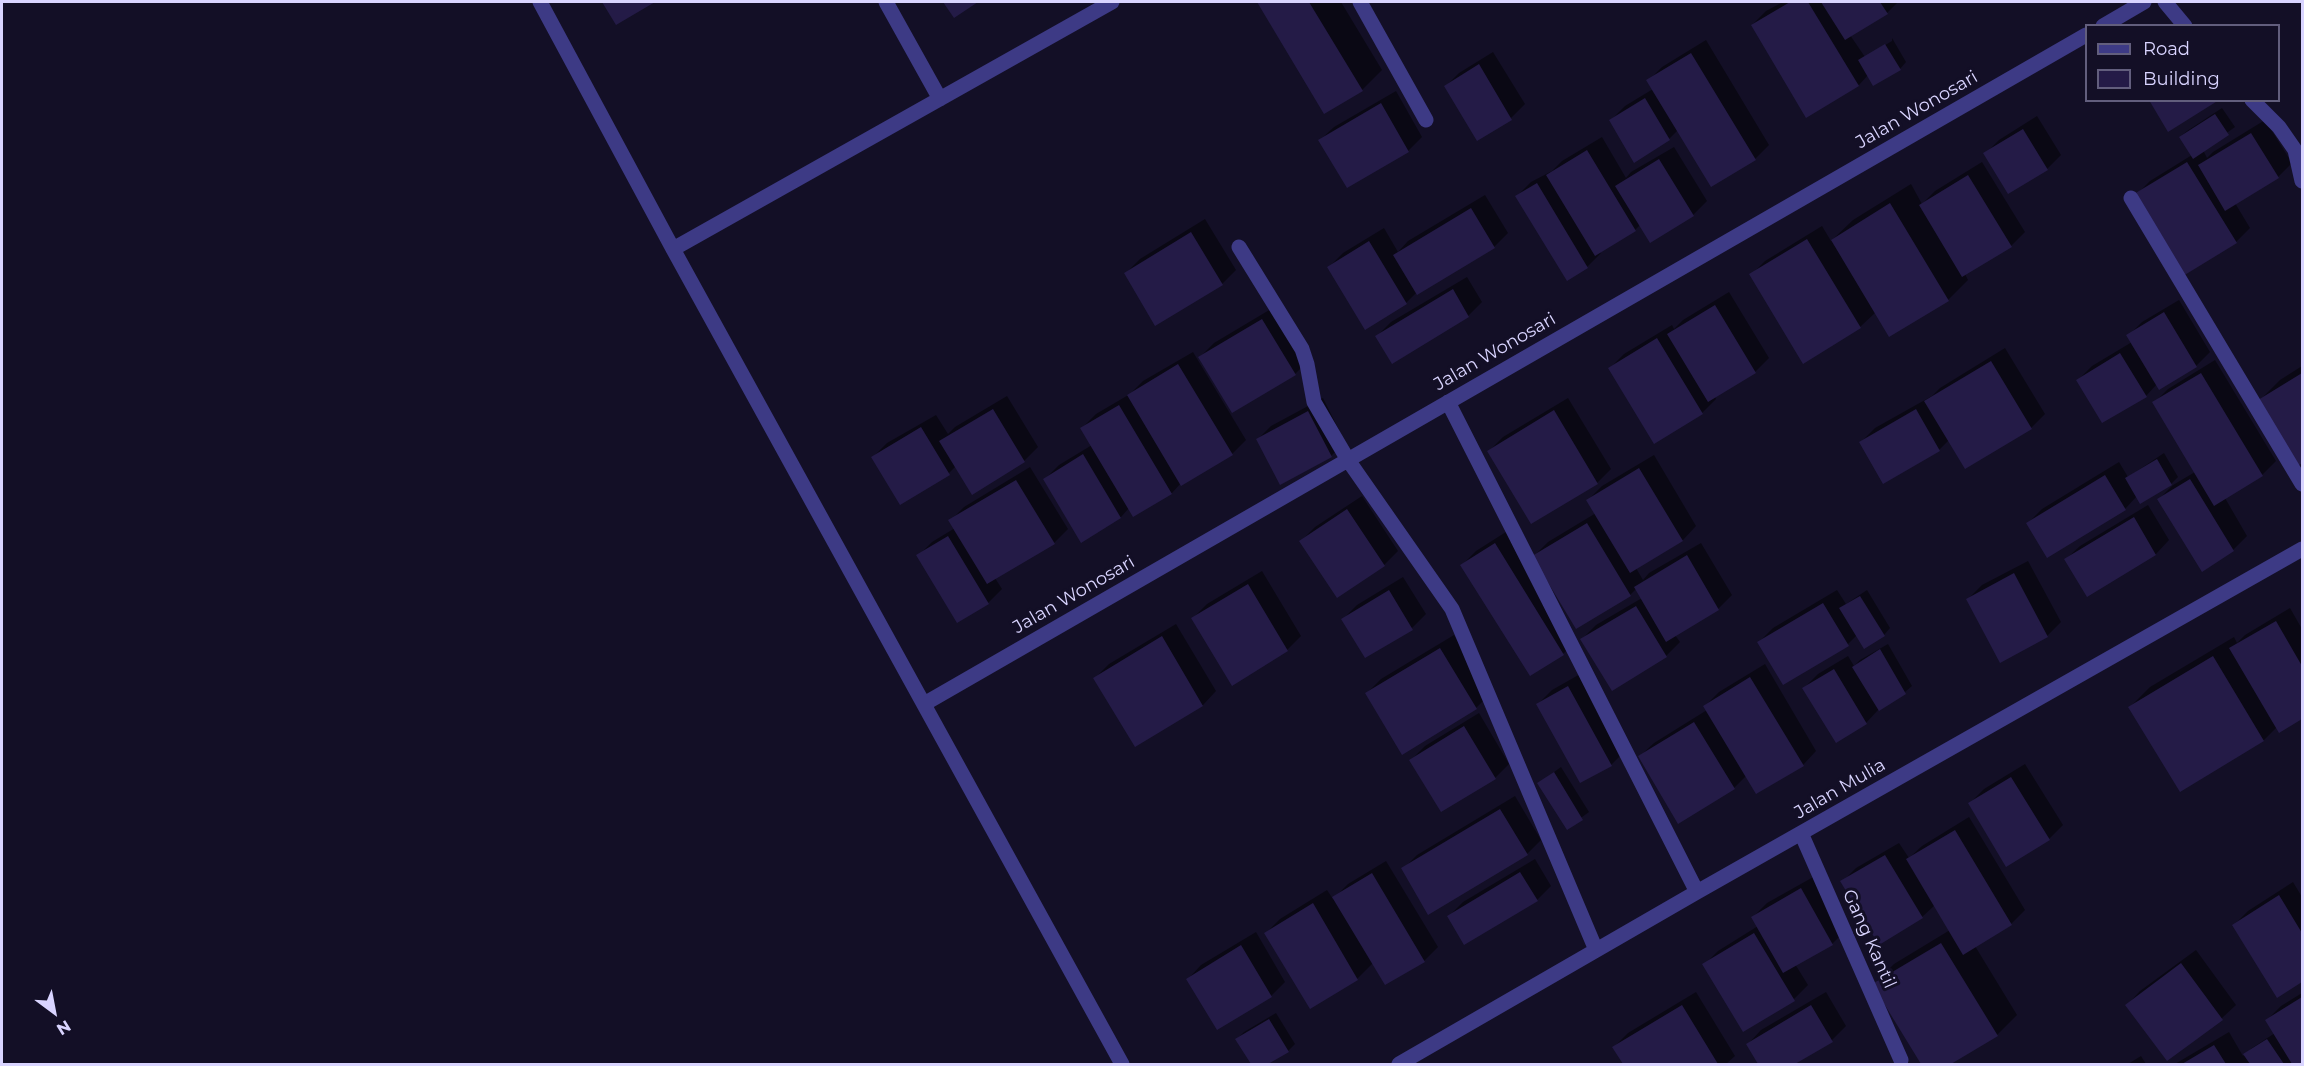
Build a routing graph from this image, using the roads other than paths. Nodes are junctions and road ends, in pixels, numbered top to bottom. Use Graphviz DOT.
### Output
graph roads {
  1 [pos="540,2"];
  2 [pos="886,2"];
  3 [pos="1112,2"];
  4 [pos="1360,2"];
  5 [pos="2144,2"];
  6 [pos="2165,2"];
  7 [pos="2106,24"];
  8 [pos="2183,24"];
  9 [pos="2085,36"];
  10 [pos="940,99"];
  11 [pos="2254,102"];
  12 [pos="1426,120"];
  13 [pos="2302,181"];
  14 [pos="2131,198"];
  15 [pos="1239,247"];
  16 [pos="673,249"];
  17 [pos="1448,402"];
  18 [pos="1348,460"];
  19 [pos="2302,484"];
  20 [pos="2302,549"];
  21 [pos="924,704"];
  22 [pos="1801,833"];
  23 [pos="1697,892"];
  24 [pos="1596,950"];
  25 [pos="1901,1060"];
  26 [pos="1122,1065"];
  27 [pos="1399,1065"];
  1 -- 16 [label="street"];
  2 -- 10 [label="street"];
  3 -- 10 [label="street"];
  4 -- 12 [label="street"];
  5 -- 7 [label="street"];
  6 -- 8 [label="street"];
  9 -- 17 [label="street, Jalan Wonosari"];
  10 -- 16 [label="street"];
  11 -- 13 [label="street"];
  14 -- 19 [label="street"];
  15 -- 18 [label="street"];
  16 -- 21 [label="street"];
  17 -- 18 [label="street, Jalan Wonosari"];
  17 -- 23 [label="street"];
  18 -- 21 [label="street, Jalan Wonosari"];
  18 -- 24 [label="street"];
  20 -- 22 [label="street, Jalan Mulia"];
  21 -- 26 [label="street"];
  22 -- 23 [label="street, Jalan Mulia"];
  22 -- 25 [label="street, Gang Kantil"];
  23 -- 24 [label="street, Jalan Mulia"];
  24 -- 27 [label="street, Jalan Mulia"];
}
